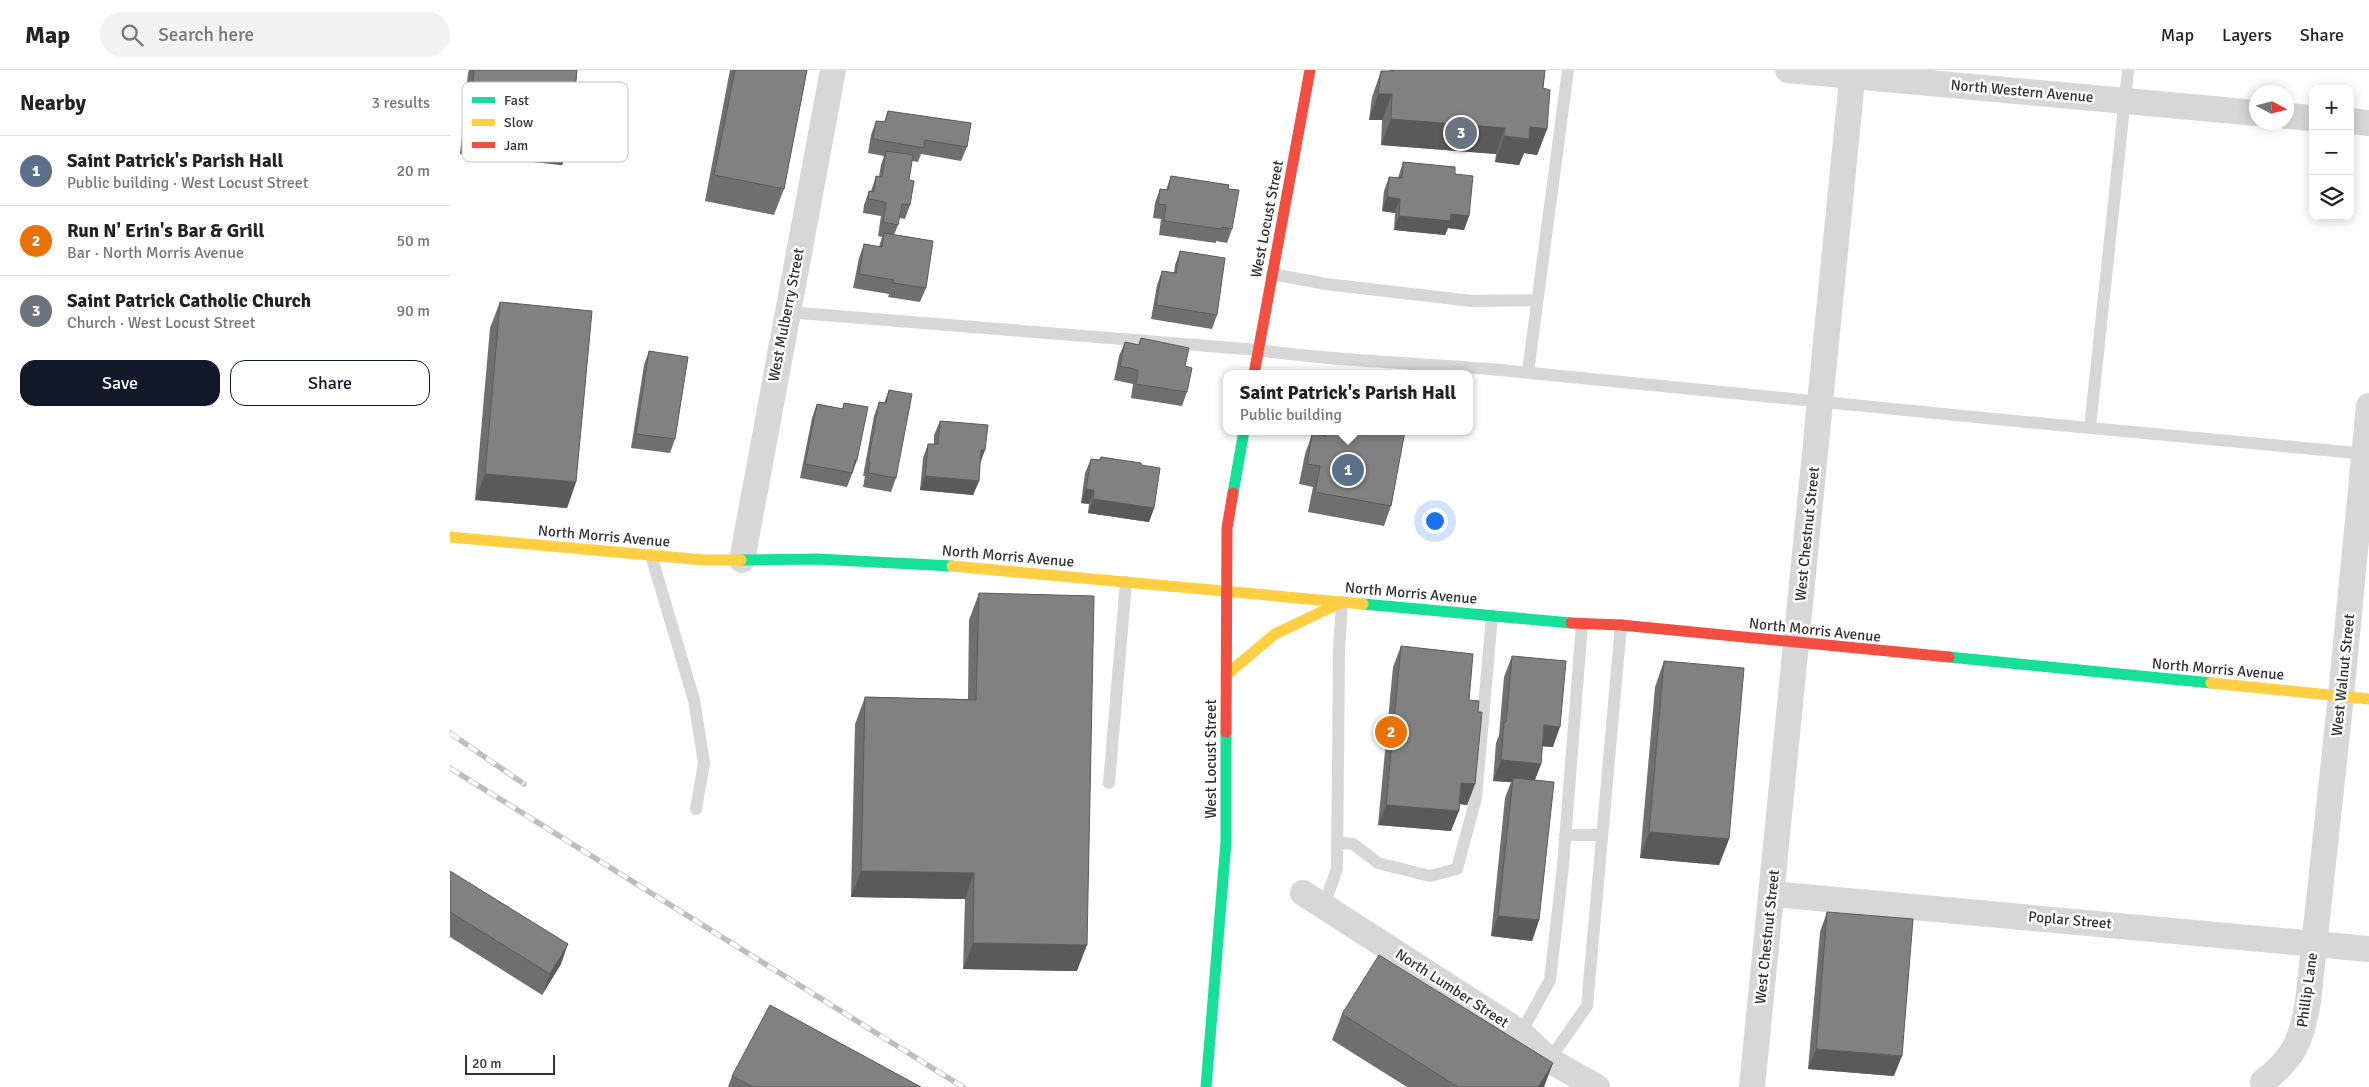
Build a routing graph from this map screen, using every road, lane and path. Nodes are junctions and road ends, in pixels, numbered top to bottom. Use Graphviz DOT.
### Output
graph roads {
  1 [pos="832,70"];
  2 [pos="1310,70"];
  3 [pos="1568,70"];
  4 [pos="1788,70"];
  5 [pos="2128,70"];
  6 [pos="1853,73"];
  7 [pos="2125,101"];
  8 [pos="2249,112"];
  9 [pos="2294,117"];
  10 [pos="2309,118"];
  11 [pos="2354,122"];
  12 [pos="2369,123"];
  13 [pos="1272,274"];
  14 [pos="1537,300"];
  15 [pos="787,312"];
  16 [pos="1258,350"];
  17 [pos="1255,370"];
  18 [pos="1528,372"];
  19 [pos="1820,403"];
  20 [pos="2369,406"];
  21 [pos="2090,428"];
  22 [pos="1243,435"];
  23 [pos="2367,454"];
  24 [pos="450,537"];
  25 [pos="651,555"];
  26 [pos="742,560"];
  27 [pos="1126,582"];
  28 [pos="1226,591"];
  29 [pos="1342,602"];
  30 [pos="1492,616"];
  31 [pos="1582,624"];
  32 [pos="1621,625"];
  33 [pos="1796,644"];
  34 [pos="1226,675"];
  35 [pos="2341,696"];
  36 [pos="2369,699"];
  37 [pos="1109,782"];
  38 [pos="696,809"];
  39 [pos="1565,835"];
  40 [pos="1602,835"];
  41 [pos="1337,842"];
  42 [pos="1772,894"];
  43 [pos="1314,899"];
  44 [pos="2314,944"];
  45 [pos="2369,949"];
  46 [pos="1521,1033"];
  47 [pos="1548,1060"];
  48 [pos="2263,1082"];
  49 [pos="1206,1087"];
  50 [pos="1597,1087"];
  51 [pos="1752,1087"];
  1 -- 15 [label="street, West Mulberry Street"];
  2 -- 13 [label="street, West Locust Street"];
  3 -- 14 [label="lane"];
  4 -- 6 [label="street, North Western Avenue"];
  5 -- 7 [label="lane"];
  6 -- 7 [label="street, North Western Avenue"];
  6 -- 19 [label="street, West Chestnut Street"];
  7 -- 8 [label="street, North Western Avenue"];
  7 -- 21 [label="lane"];
  9 -- 10 [label="street"];
  11 -- 12 [label="street"];
  13 -- 14 [label="lane"];
  13 -- 16 [label="street, West Locust Street"];
  14 -- 18 [label="lane"];
  15 -- 16 [label="lane"];
  15 -- 26 [label="street, West Mulberry Street"];
  16 -- 17 [label="street, West Locust Street"];
  16 -- 18 [label="lane"];
  18 -- 19 [label="lane"];
  19 -- 21 [label="lane"];
  19 -- 33 [label="street, West Chestnut Street"];
  20 -- 23 [label="street, West Walnut Street"];
  21 -- 23 [label="lane"];
  22 -- 28 [label="street, West Locust Street"];
  23 -- 35 [label="street, West Walnut Street"];
  24 -- 25 [label="street, North Morris Avenue"];
  25 -- 26 [label="street, North Morris Avenue"];
  25 -- 38 [label="lane"];
  26 -- 27 [label="street, North Morris Avenue"];
  27 -- 28 [label="street, North Morris Avenue"];
  27 -- 37 [label="lane"];
  28 -- 29 [label="street, North Morris Avenue"];
  28 -- 34 [label="street, West Locust Street"];
  29 -- 30 [label="street, North Morris Avenue"];
  29 -- 34 [label="street"];
  29 -- 41 [label="lane"];
  30 -- 31 [label="street, North Morris Avenue"];
  30 -- 41 [label="lane"];
  31 -- 32 [label="street, North Morris Avenue"];
  31 -- 39 [label="lane"];
  32 -- 33 [label="street, North Morris Avenue"];
  32 -- 40 [label="lane"];
  33 -- 35 [label="street, North Morris Avenue"];
  33 -- 42 [label="street, West Chestnut Street"];
  34 -- 49 [label="street, West Locust Street"];
  35 -- 36 [label="street, North Morris Avenue"];
  35 -- 44 [label="street, West Walnut Street"];
  39 -- 40 [label="lane"];
  39 -- 46 [label="lane"];
  40 -- 47 [label="lane"];
  41 -- 43 [label="lane"];
  42 -- 44 [label="street, Poplar Street"];
  42 -- 51 [label="street, West Chestnut Street"];
  43 -- 46 [label="street, North Lumber Street"];
  44 -- 45 [label="street, Poplar Street"];
  44 -- 48 [label="street, Phillip Lane"];
  46 -- 47 [label="street, North Lumber Street"];
  47 -- 50 [label="street, North Lumber Street"];
}
